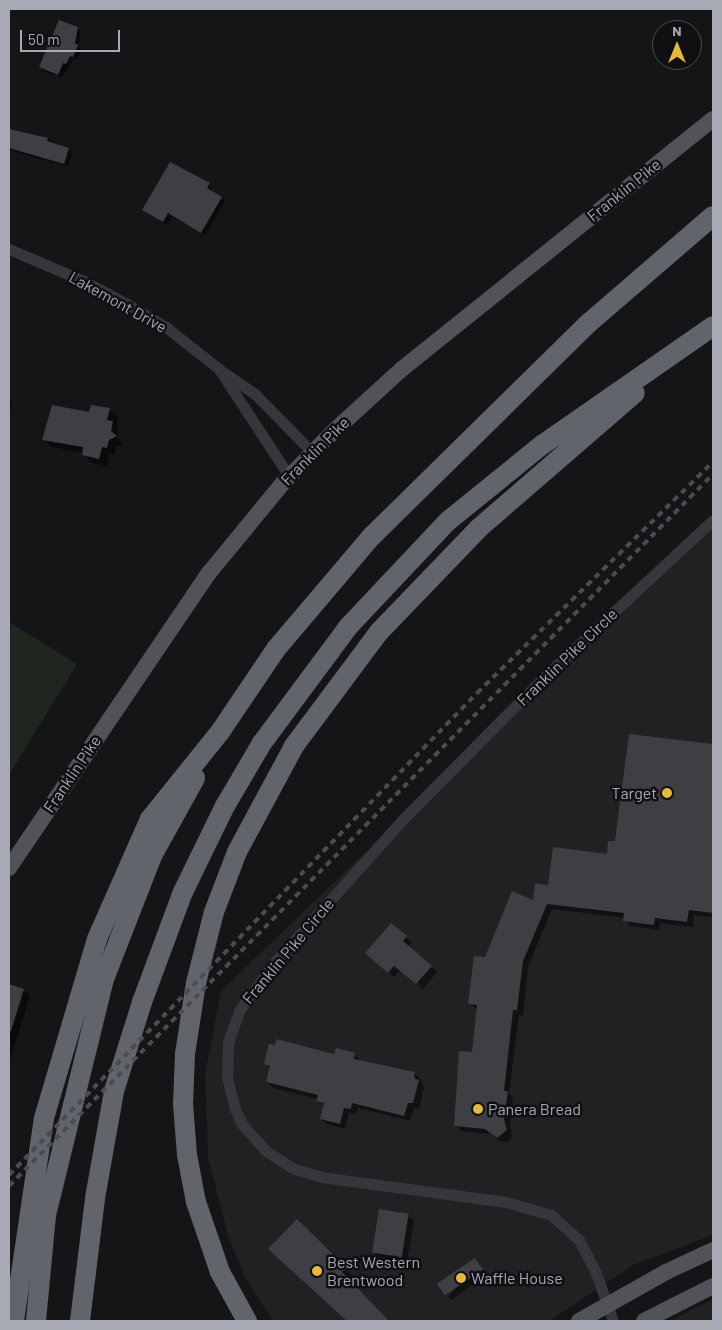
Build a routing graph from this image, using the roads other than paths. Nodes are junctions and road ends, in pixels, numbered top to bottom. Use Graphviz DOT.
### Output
graph roads {
  1 [pos="713,119"];
  2 [pos="713,216"];
  3 [pos="9,249"];
  4 [pos="708,330"];
  5 [pos="219,369"];
  6 [pos="312,452"];
  7 [pos="289,476"];
  8 [pos="713,520"];
  9 [pos="9,868"];
  10 [pos="95,975"];
  11 [pos="713,1250"];
  12 [pos="713,1286"];
  13 [pos="607,1305"];
  14 [pos="14,1321"];
  15 [pos="36,1321"];
  16 [pos="80,1321"];
  17 [pos="247,1321"];
  18 [pos="579,1321"];
  19 [pos="613,1321"];
  20 [pos="644,1321"];
  1 -- 6 [label="main road, Franklin Pike"];
  2 -- 10 [label="highway"];
  3 -- 5 [label="street, Lakemont Drive"];
  4 -- 16 [label="highway"];
  4 -- 17 [label="highway"];
  5 -- 6 [label="street, Lakemont Drive"];
  5 -- 7 [label="street, Lakemont Drive"];
  6 -- 7 [label="main road, Franklin Pike"];
  7 -- 9 [label="main road, Franklin Pike"];
  8 -- 13 [label="street, Franklin Pike Circle"];
  10 -- 14 [label="highway"];
  10 -- 15 [label="highway"];
  11 -- 13 [label="main road"];
  12 -- 20 [label="main road"];
  13 -- 18 [label="main road"];
  13 -- 19 [label="street, Franklin Pike Circle"];
}
